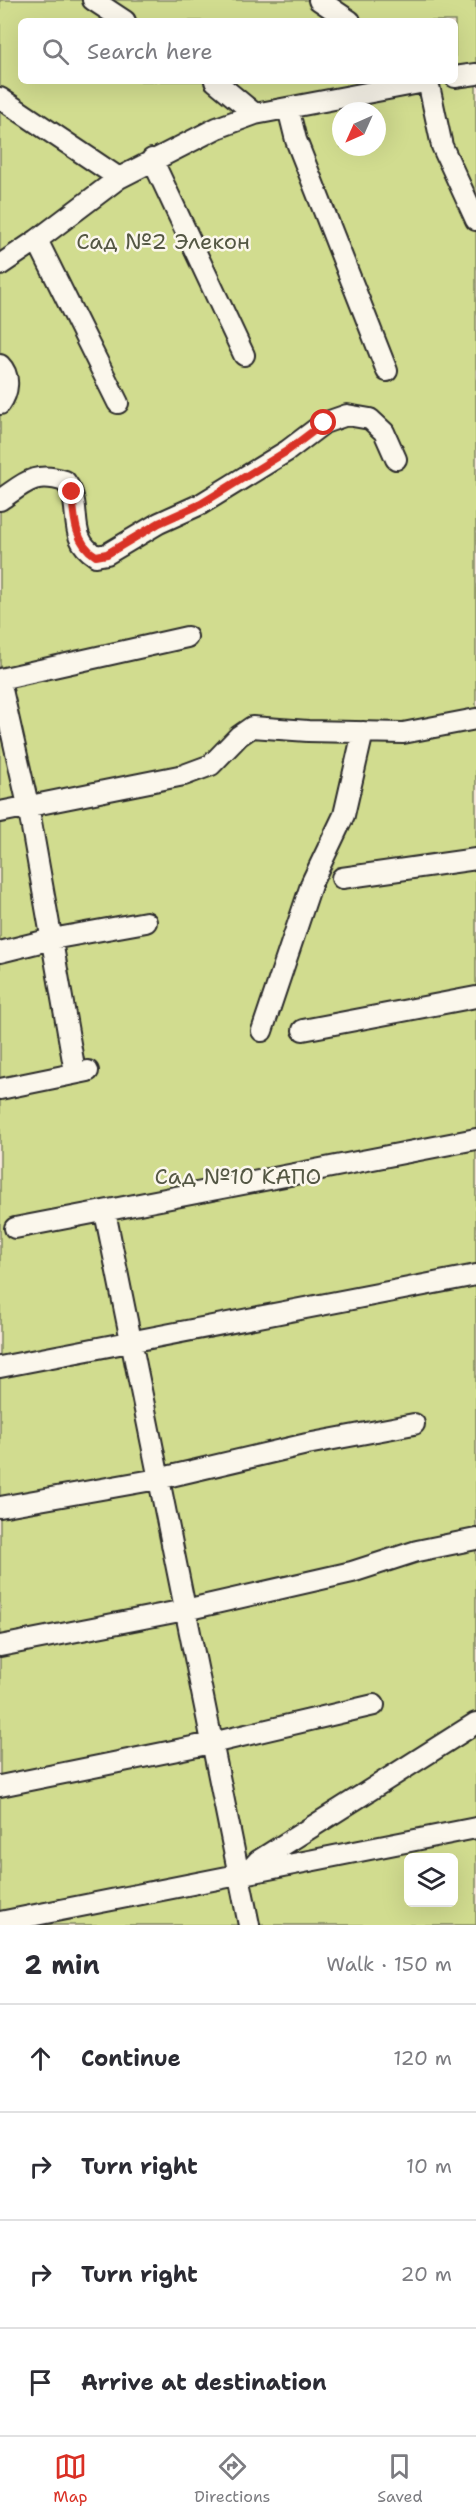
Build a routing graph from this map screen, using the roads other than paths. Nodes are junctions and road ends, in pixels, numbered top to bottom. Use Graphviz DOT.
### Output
graph roads {
  1 [pos="93,0"];
  2 [pos="319,0"];
  3 [pos="120,18"];
  4 [pos="346,18"];
  5 [pos="476,74"];
  6 [pos="458,77"];
  7 [pos="219,84"];
  8 [pos="413,84"];
  9 [pos="430,84"];
  10 [pos="0,98"];
  11 [pos="288,108"];
  12 [pos="255,114"];
  13 [pos="152,159"];
  14 [pos="119,178"];
  15 [pos="476,220"];
  16 [pos="37,240"];
  17 [pos="0,265"];
  18 [pos="244,355"];
  19 [pos="0,365"];
  20 [pos="387,371"];
  21 [pos="117,403"];
  22 [pos="0,404"];
  23 [pos="396,459"];
  24 [pos="0,500"];
  25 [pos="188,638"];
  26 [pos="0,680"];
  27 [pos="476,720"];
  28 [pos="363,732"];
  29 [pos="28,805"];
  30 [pos="0,812"];
  31 [pos="476,859"];
  32 [pos="342,878"];
  33 [pos="146,922"];
  34 [pos="52,939"];
  35 [pos="0,952"];
  36 [pos="476,997"];
  37 [pos="303,1030"];
  38 [pos="262,1031"];
  39 [pos="0,1089"];
  40 [pos="476,1139"];
  41 [pos="105,1212"];
  42 [pos="15,1228"];
  43 [pos="476,1275"];
  44 [pos="132,1341"];
  45 [pos="0,1367"];
  46 [pos="414,1424"];
  47 [pos="158,1479"];
  48 [pos="0,1507"];
  49 [pos="476,1539"];
  50 [pos="185,1610"];
  51 [pos="0,1646"];
  52 [pos="374,1705"];
  53 [pos="476,1724"];
  54 [pos="212,1743"];
  55 [pos="0,1786"];
  56 [pos="476,1828"];
  57 [pos="243,1874"];
  58 [pos="0,1922"];
  59 [pos="249,1925"];
  1 -- 3 [label="lane"];
  2 -- 4 [label="lane"];
  5 -- 6 [label="lane"];
  7 -- 12 [label="lane"];
  8 -- 11 [label="lane"];
  9 -- 15 [label="lane"];
  10 -- 14 [label="lane"];
  11 -- 12 [label="lane"];
  11 -- 20 [label="lane"];
  12 -- 13 [label="lane"];
  13 -- 14 [label="lane"];
  13 -- 18 [label="lane"];
  14 -- 16 [label="lane"];
  16 -- 17 [label="lane"];
  16 -- 21 [label="lane"];
  19 -- 22 [label="lane"];
  23 -- 24 [label="lane"];
  25 -- 26 [label="lane"];
  26 -- 29 [label="lane"];
  27 -- 28 [label="lane"];
  28 -- 29 [label="lane"];
  28 -- 38 [label="lane"];
  29 -- 30 [label="lane"];
  29 -- 34 [label="lane"];
  31 -- 32 [label="lane"];
  33 -- 34 [label="lane"];
  34 -- 35 [label="lane"];
  34 -- 39 [label="lane"];
  36 -- 37 [label="lane"];
  40 -- 41 [label="lane"];
  41 -- 42 [label="lane"];
  41 -- 44 [label="lane"];
  43 -- 44 [label="lane"];
  44 -- 45 [label="lane"];
  44 -- 47 [label="lane"];
  46 -- 47 [label="lane"];
  47 -- 48 [label="lane"];
  47 -- 50 [label="lane"];
  49 -- 50 [label="lane"];
  50 -- 51 [label="lane"];
  50 -- 54 [label="lane"];
  52 -- 54 [label="lane"];
  53 -- 57 [label="lane"];
  54 -- 55 [label="lane"];
  54 -- 57 [label="lane"];
  56 -- 57 [label="lane"];
  57 -- 58 [label="lane"];
  57 -- 59 [label="lane"];
}
